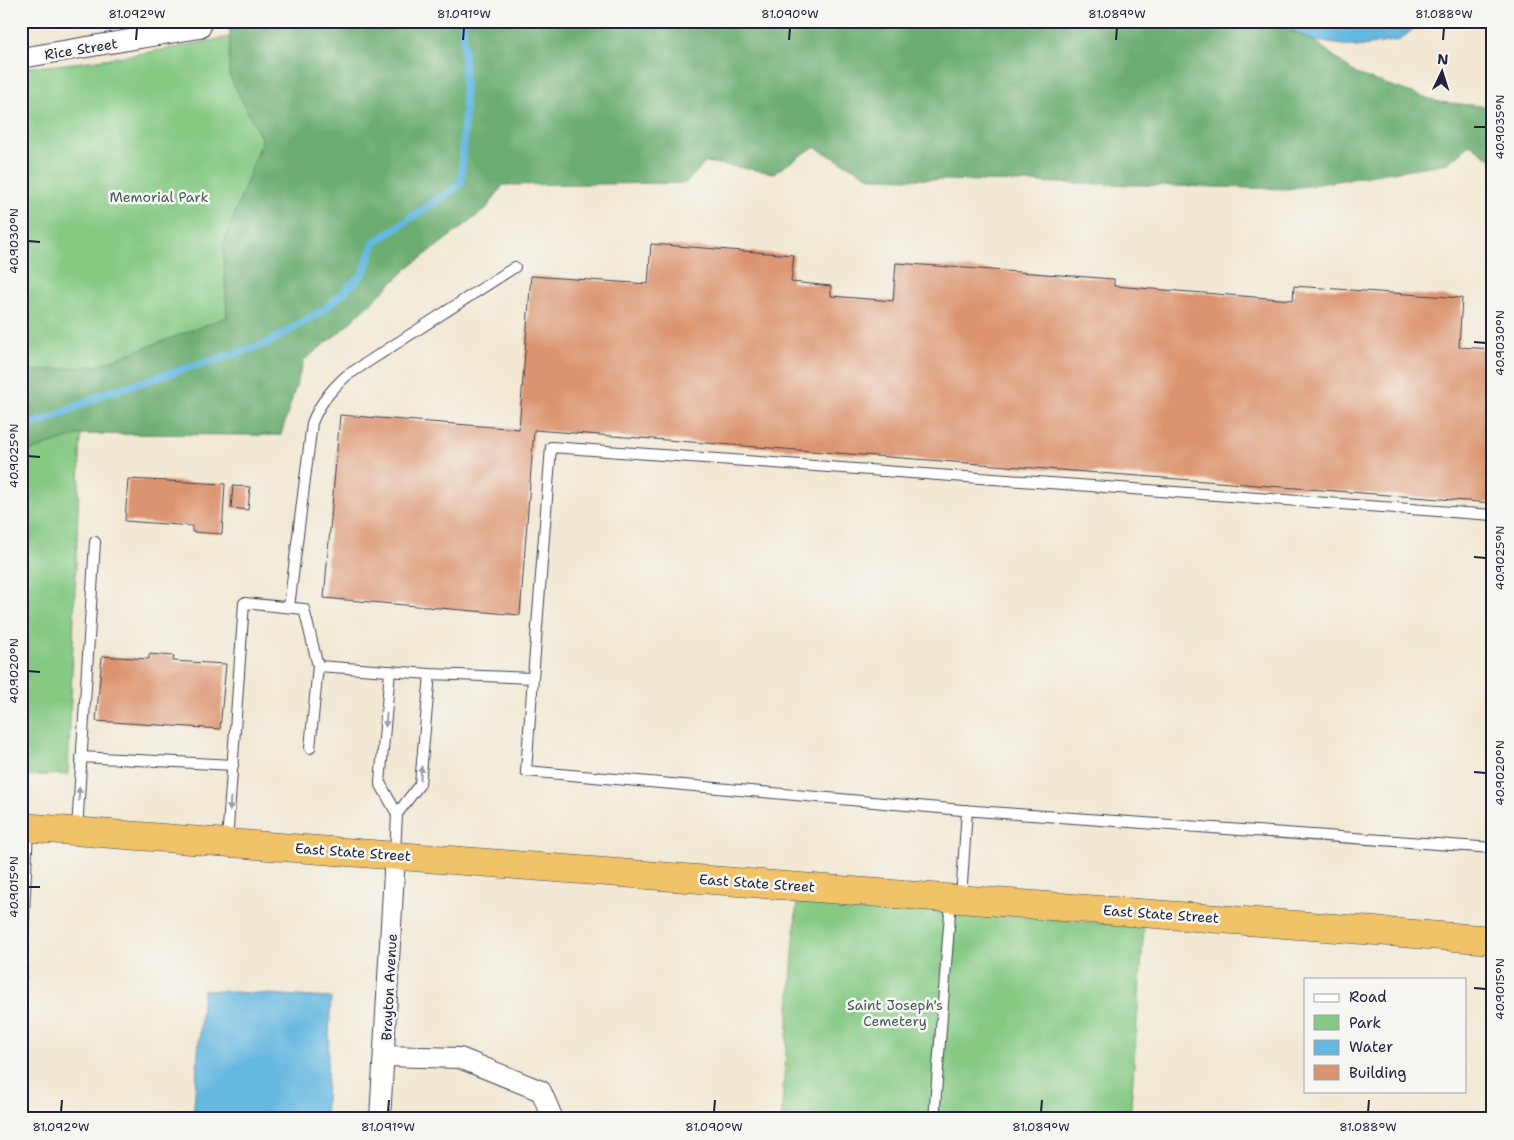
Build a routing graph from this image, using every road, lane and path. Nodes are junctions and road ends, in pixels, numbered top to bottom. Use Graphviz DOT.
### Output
graph roads {
  1 [pos="200,28"];
  2 [pos="21,58"];
  3 [pos="516,268"];
  4 [pos="1493,514"];
  5 [pos="95,542"];
  6 [pos="290,607"];
  7 [pos="318,666"];
  8 [pos="390,671"];
  9 [pos="430,674"];
  10 [pos="533,678"];
  11 [pos="310,748"];
  12 [pos="81,757"];
  13 [pos="233,765"];
  14 [pos="967,810"];
  15 [pos="397,814"];
  16 [pos="25,827"];
  17 [pos="77,831"];
  18 [pos="227,843"];
  19 [pos="1493,848"];
  20 [pos="395,855"];
  21 [pos="956,898"];
  22 [pos="1493,940"];
  23 [pos="21,975"];
  24 [pos="385,1056"];
  25 [pos="380,1119"];
  26 [pos="553,1119"];
  27 [pos="934,1119"];
  1 -- 2 [label="street, Rice Street"];
  3 -- 6 [label="lane"];
  4 -- 10 [label="lane"];
  5 -- 12 [label="lane"];
  6 -- 7 [label="lane"];
  6 -- 13 [label="lane"];
  7 -- 8 [label="lane"];
  7 -- 11 [label="lane"];
  8 -- 9 [label="lane"];
  8 -- 15 [label="lane, one-way"];
  9 -- 10 [label="lane"];
  15 -- 9 [label="lane, one-way"];
  10 -- 14 [label="lane"];
  12 -- 13 [label="lane"];
  17 -- 12 [label="lane, one-way"];
  13 -- 18 [label="lane, one-way"];
  14 -- 19 [label="lane"];
  14 -- 21 [label="lane"];
  15 -- 20 [label="lane"];
  16 -- 17 [label="highway, East State Street"];
  16 -- 23 [label="lane"];
  17 -- 18 [label="highway, East State Street"];
  18 -- 20 [label="highway, East State Street"];
  20 -- 21 [label="highway, East State Street"];
  20 -- 24 [label="street, Brayton Avenue"];
  21 -- 22 [label="highway, East State Street"];
  21 -- 27 [label="lane"];
  24 -- 25 [label="street, Brayton Avenue"];
  24 -- 26 [label="street"];
}
